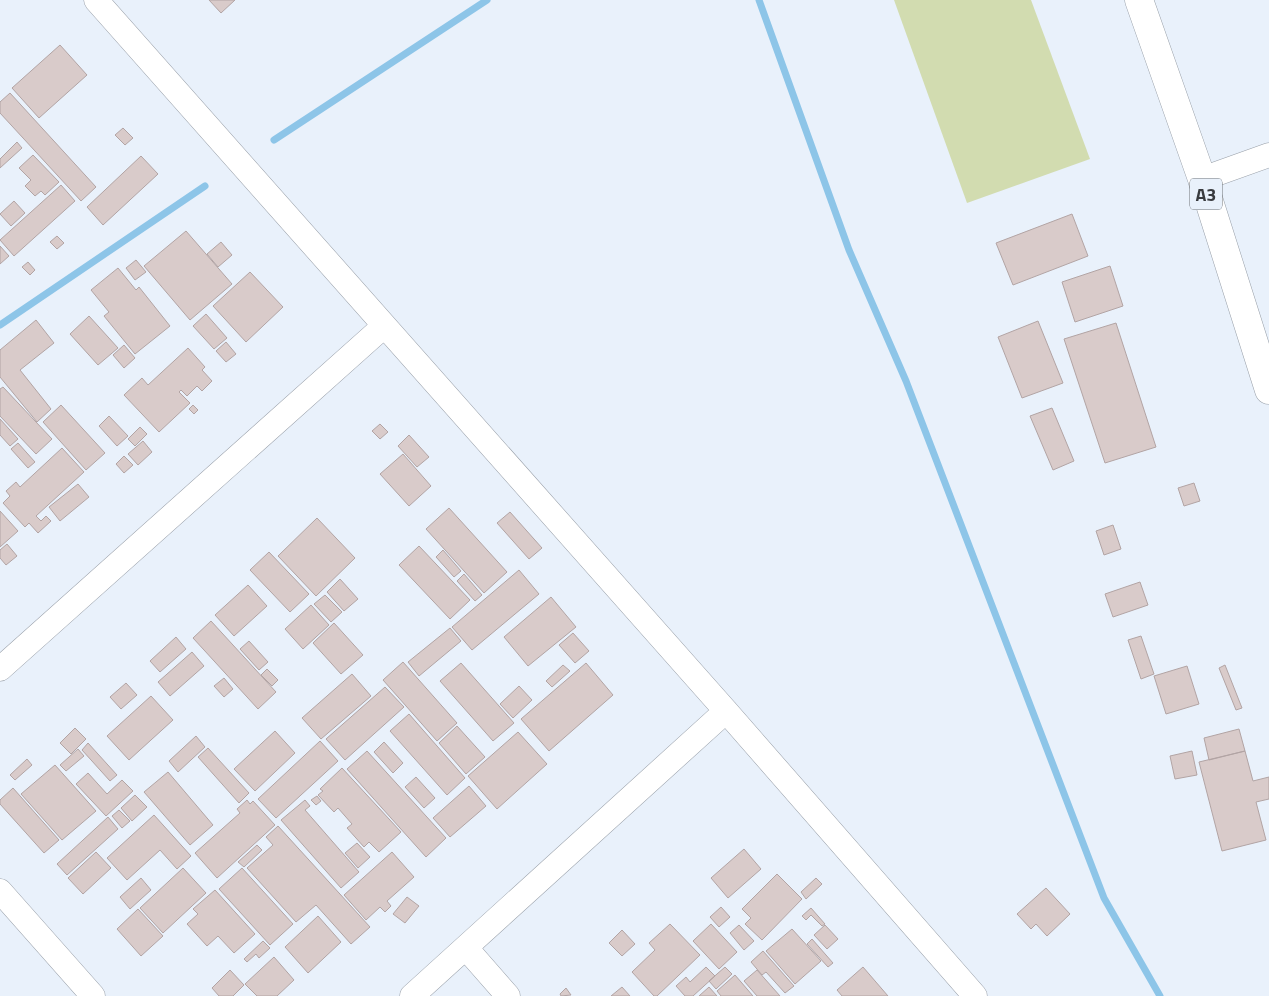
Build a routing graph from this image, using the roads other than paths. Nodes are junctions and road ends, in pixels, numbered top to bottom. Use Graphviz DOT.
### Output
graph roads {
  1 [pos="96,0"];
  2 [pos="1139,0"];
  3 [pos="1269,155"];
  4 [pos="1202,179"];
  5 [pos="384,326"];
  6 [pos="1269,390"];
  7 [pos="0,669"];
  8 [pos="726,711"];
  9 [pos="0,891"];
  10 [pos="466,948"];
  11 [pos="93,996"];
  12 [pos="412,996"];
  13 [pos="508,996"];
  14 [pos="976,996"];
  1 -- 5 [label="street"];
  2 -- 4 [label="highway, A3"];
  3 -- 4 [label="street"];
  4 -- 6 [label="highway, A3"];
  5 -- 7 [label="street"];
  5 -- 8 [label="street"];
  8 -- 10 [label="street"];
  8 -- 14 [label="street"];
  9 -- 11 [label="street"];
  10 -- 12 [label="street"];
  10 -- 13 [label="street"];
}
